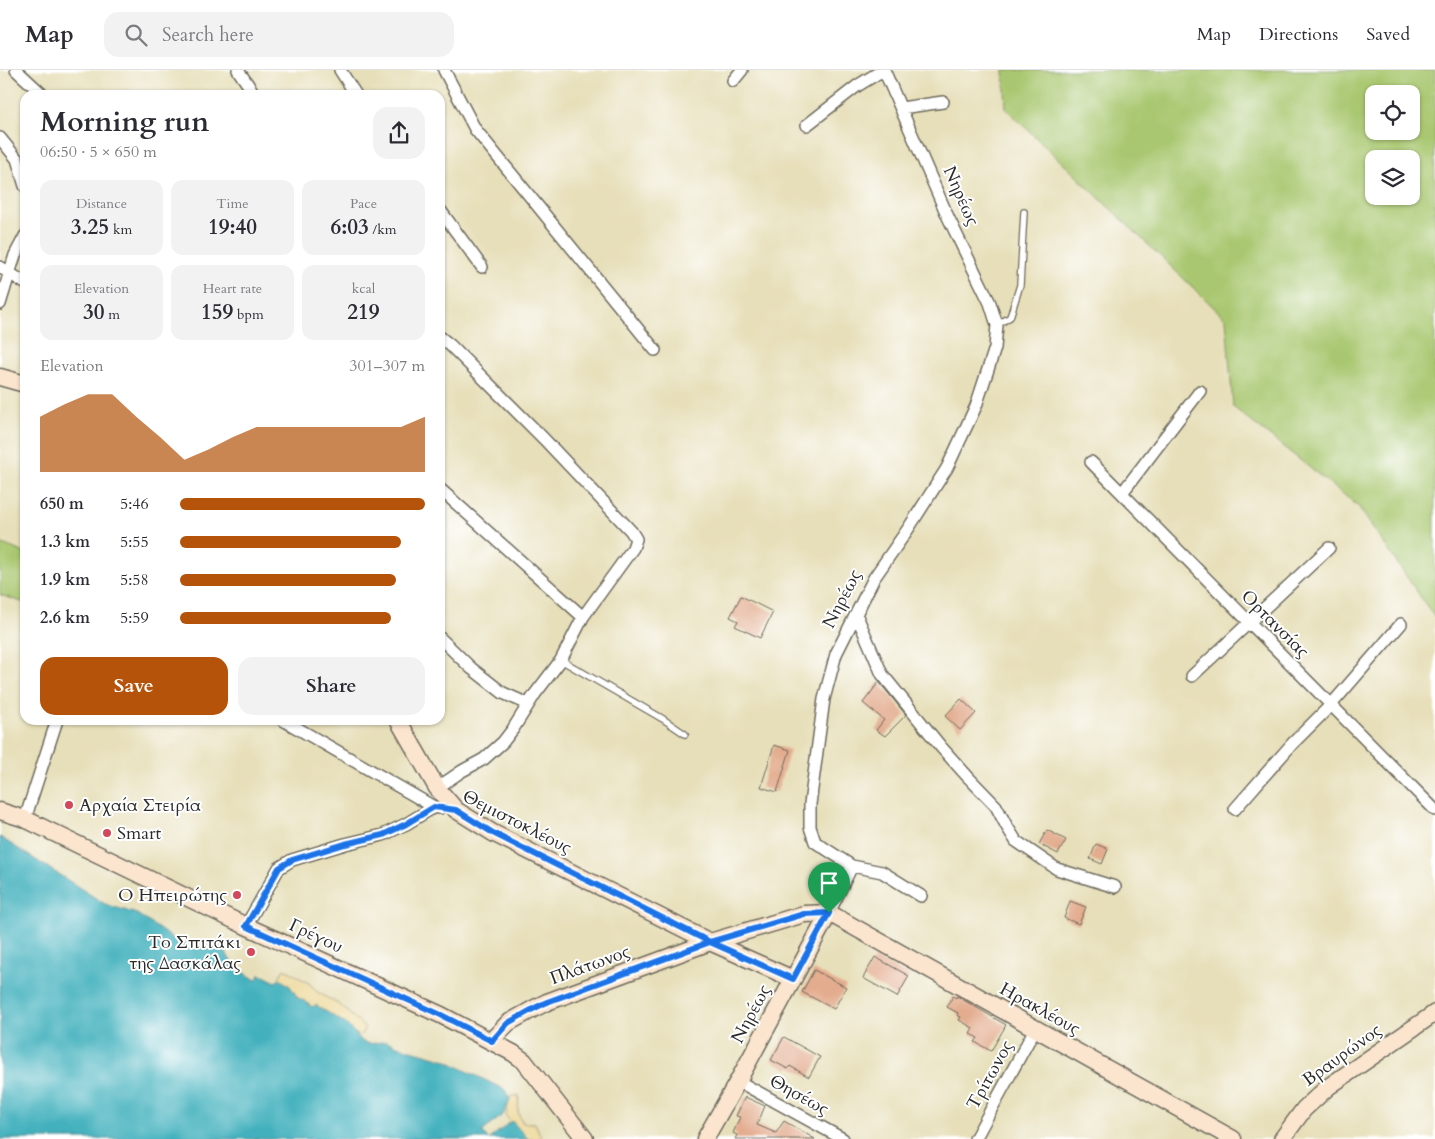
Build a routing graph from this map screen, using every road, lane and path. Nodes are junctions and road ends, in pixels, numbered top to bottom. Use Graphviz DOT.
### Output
graph roads {
  1 [pos="16,70"];
  2 [pos="238,70"];
  3 [pos="340,70"];
  4 [pos="444,70"];
  5 [pos="742,70"];
  6 [pos="883,70"];
  7 [pos="733,81"];
  8 [pos="38,90"];
  9 [pos="252,90"];
  10 [pos="353,90"];
  11 [pos="944,102"];
  12 [pos="901,108"];
  13 [pos="807,125"];
  14 [pos="0,138"];
  15 [pos="20,171"];
  16 [pos="1024,212"];
  17 [pos="445,217"];
  18 [pos="20,246"];
  19 [pos="482,267"];
  20 [pos="5,270"];
  21 [pos="20,280"];
  22 [pos="0,304"];
  23 [pos="997,325"];
  24 [pos="445,341"];
  25 [pos="655,350"];
  26 [pos="0,377"];
  27 [pos="20,383"];
  28 [pos="1200,391"];
  29 [pos="1091,462"];
  30 [pos="445,493"];
  31 [pos="1122,493"];
  32 [pos="1329,548"];
  33 [pos="856,614"];
  34 [pos="583,617"];
  35 [pos="1250,622"];
  36 [pos="1401,624"];
  37 [pos="445,643"];
  38 [pos="561,660"];
  39 [pos="1192,676"];
  40 [pos="528,704"];
  41 [pos="1331,705"];
  42 [pos="55,725"];
  43 [pos="292,725"];
  44 [pos="401,725"];
  45 [pos="685,734"];
  46 [pos="437,788"];
  47 [pos="434,807"];
  48 [pos="1234,809"];
  49 [pos="456,810"];
  50 [pos="1435,810"];
  51 [pos="0,811"];
  52 [pos="25,819"];
  53 [pos="852,866"];
  54 [pos="1115,888"];
  55 [pos="921,896"];
  56 [pos="829,913"];
  57 [pos="246,926"];
  58 [pos="710,942"];
  59 [pos="793,979"];
  60 [pos="1435,1013"];
  61 [pos="1035,1029"];
  62 [pos="492,1041"];
  63 [pos="738,1081"];
  64 [pos="585,1139"];
  65 [pos="705,1139"];
  66 [pos="843,1139"];
  67 [pos="975,1139"];
  68 [pos="1233,1139"];
  69 [pos="1282,1139"];
  1 -- 8 [label="street"];
  2 -- 9 [label="street"];
  3 -- 10 [label="street"];
  4 -- 25 [label="street"];
  5 -- 7 [label="street"];
  6 -- 12 [label="street, Νηρέως"];
  6 -- 13 [label="street"];
  11 -- 12 [label="street"];
  12 -- 23 [label="street, Νηρέως"];
  14 -- 15 [label="street"];
  16 -- 23 [label="lane"];
  17 -- 19 [label="street"];
  18 -- 20 [label="street"];
  20 -- 21 [label="street"];
  20 -- 22 [label="street"];
  23 -- 33 [label="street, Νηρέως"];
  24 -- 34 [label="street"];
  26 -- 27 [label="main road"];
  28 -- 31 [label="street"];
  29 -- 31 [label="street, Ορτανσίας"];
  30 -- 34 [label="street"];
  31 -- 35 [label="street, Ορτανσίας"];
  32 -- 35 [label="street"];
  33 -- 53 [label="street, Νηρέως"];
  33 -- 54 [label="street"];
  34 -- 38 [label="street"];
  35 -- 39 [label="street"];
  35 -- 41 [label="street, Ορτανσίας"];
  36 -- 41 [label="street"];
  37 -- 40 [label="street"];
  38 -- 40 [label="street"];
  38 -- 45 [label="lane"];
  40 -- 46 [label="street"];
  41 -- 48 [label="street"];
  41 -- 50 [label="street, Ορτανσίας"];
  42 -- 52 [label="street"];
  43 -- 47 [label="street, Θεμιστοκλέους"];
  44 -- 46 [label="main road"];
  46 -- 49 [label="main road"];
  47 -- 49 [label="street, Θεμιστοκλέους"];
  47 -- 57 [label="street"];
  49 -- 58 [label="main road, Θεμιστοκλέους"];
  51 -- 52 [label="main road, Γρέγου"];
  52 -- 57 [label="main road, Γρέγου"];
  53 -- 55 [label="street"];
  53 -- 56 [label="street, Νηρέως"];
  56 -- 58 [label="main road, Πλάτωνος"];
  56 -- 59 [label="main road, Νηρέως"];
  56 -- 61 [label="main road, Ηρακλέους"];
  57 -- 62 [label="main road, Γρέγου"];
  58 -- 59 [label="main road, Θεμιστοκλέους"];
  58 -- 62 [label="main road, Πλάτωνος"];
  59 -- 63 [label="main road, Νηρέως"];
  60 -- 69 [label="main road, Βραυρώνος"];
  61 -- 67 [label="street, Τρίτωνος"];
  61 -- 68 [label="main road, Ηρακλέους"];
  62 -- 64 [label="main road, Γρέγου"];
  63 -- 65 [label="main road, Νηρέως"];
  63 -- 66 [label="street, Θησέως"];
}
